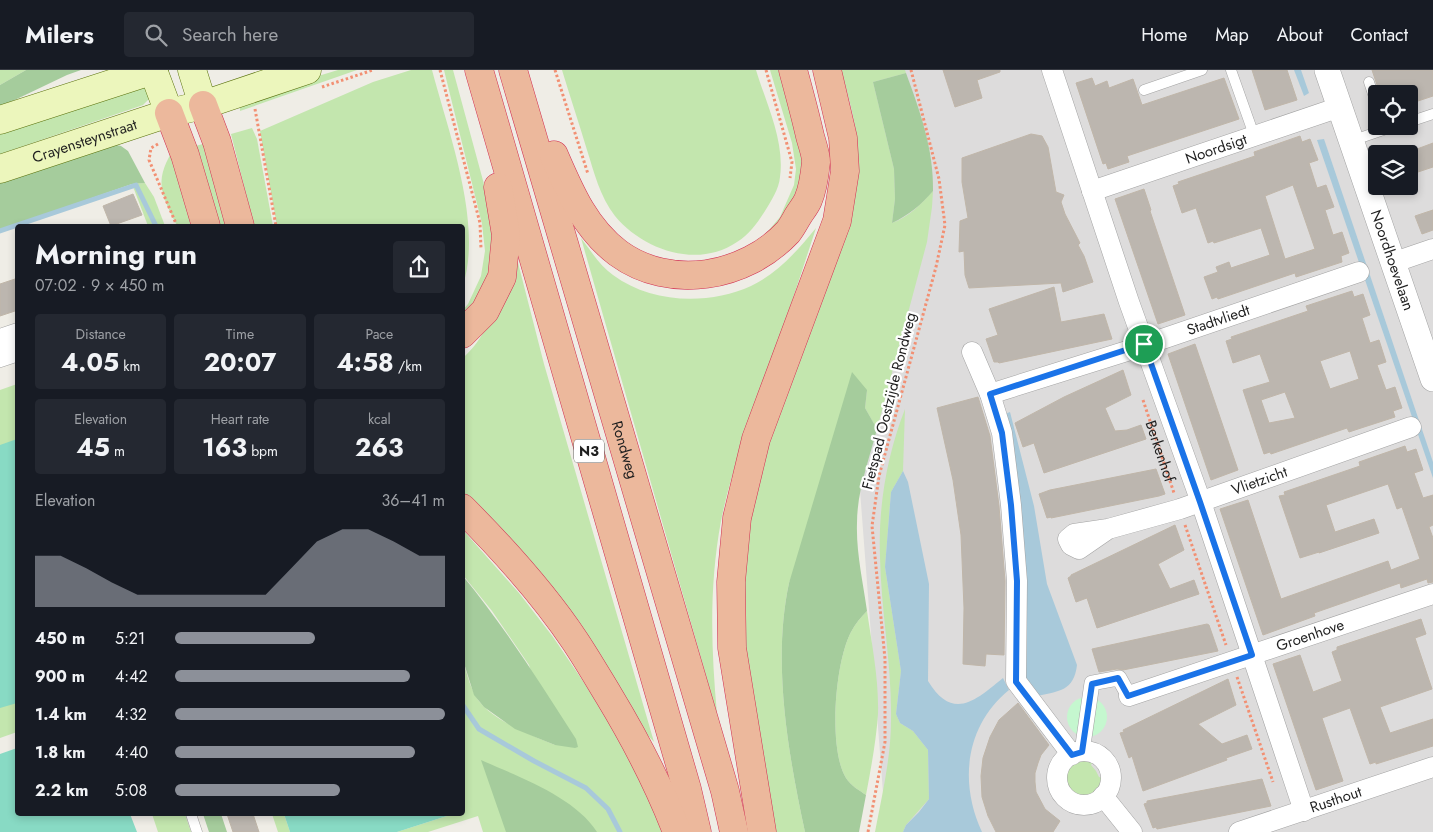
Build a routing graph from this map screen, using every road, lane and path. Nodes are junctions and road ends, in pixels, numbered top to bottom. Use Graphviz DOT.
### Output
graph roads {
  1 [pos="154,70"];
  2 [pos="192,70"];
  3 [pos="307,70"];
  4 [pos="479,70"];
  5 [pos="515,70"];
  6 [pos="554,70"];
  7 [pos="766,70"];
  8 [pos="793,70"];
  9 [pos="827,70"];
  10 [pos="911,70"];
  11 [pos="1052,70"];
  12 [pos="1202,70"];
  13 [pos="1231,70"];
  14 [pos="1327,70"];
  15 [pos="441,72"];
  16 [pos="1369,82"];
  17 [pos="1370,85"];
  18 [pos="1144,90"];
  19 [pos="203,105"];
  20 [pos="1340,107"];
  21 [pos="254,109"];
  22 [pos="169,113"];
  23 [pos="1433,114"];
  24 [pos="1418,119"];
  25 [pos="0,120"];
  26 [pos="1368,134"];
  27 [pos="1254,135"];
  28 [pos="1351,140"];
  29 [pos="0,169"];
  30 [pos="589,176"];
  31 [pos="789,182"];
  32 [pos="1092,190"];
  33 [pos="205,224"];
  34 [pos="239,224"];
  35 [pos="276,224"];
  36 [pos="1433,249"];
  37 [pos="481,255"];
  38 [pos="1392,263"];
  39 [pos="1359,272"];
  40 [pos="465,331"];
  41 [pos="15,334"];
  42 [pos="0,339"];
  43 [pos="1144,344"];
  44 [pos="15,352"];
  45 [pos="972,352"];
  46 [pos="0,357"];
  47 [pos="1433,379"];
  48 [pos="990,394"];
  49 [pos="1142,397"];
  50 [pos="1412,427"];
  51 [pos="1200,502"];
  52 [pos="1180,510"];
  53 [pos="465,511"];
  54 [pos="1108,529"];
  55 [pos="1433,594"];
  56 [pos="1252,655"];
  57 [pos="1232,663"];
  58 [pos="1128,696"];
  59 [pos="1077,753"];
  60 [pos="1433,767"];
  61 [pos="1103,796"];
  62 [pos="1294,814"];
  63 [pos="192,816"];
  64 [pos="197,832"];
  65 [pos="677,832"];
  66 [pos="697,832"];
  67 [pos="734,832"];
  68 [pos="762,832"];
  69 [pos="868,832"];
  70 [pos="1132,832"];
  71 [pos="1239,832"];
  1 -- 22 [label="main road"];
  1 -- 25 [label="main road"];
  2 -- 19 [label="main road"];
  3 -- 19 [label="main road, Crayensteynstraat"];
  4 -- 40 [label="highway, N3"];
  4 -- 66 [label="highway, N3"];
  5 -- 8 [label="highway, N3"];
  5 -- 67 [label="highway, Rondweg / N3"];
  6 -- 30 [label="path"];
  7 -- 31 [label="path"];
  9 -- 68 [label="highway"];
  10 -- 69 [label="path, Fietspad Oostzijde Rondweg"];
  11 -- 32 [label="street, Berkenhof"];
  12 -- 18 [label="lane"];
  13 -- 27 [label="lane"];
  14 -- 20 [label="street, Noordhoevelaan"];
  15 -- 37 [label="path"];
  16 -- 17 [label="lane"];
  19 -- 22 [label="main road, Crayensteynstraat"];
  19 -- 34 [label="highway"];
  20 -- 27 [label="street, Noordsigt"];
  20 -- 28 [label="street, Noordhoevelaan"];
  21 -- 35 [label="path"];
  22 -- 29 [label="main road, Crayensteynstraat"];
  22 -- 33 [label="highway"];
  23 -- 24 [label="lane"];
  26 -- 28 [label="lane"];
  27 -- 32 [label="street, Noordsigt"];
  28 -- 38 [label="street, Noordhoevelaan"];
  32 -- 43 [label="street, Berkenhof"];
  36 -- 38 [label="street"];
  38 -- 47 [label="street, Noordhoevelaan"];
  39 -- 43 [label="street, Stadtvliedt"];
  41 -- 42 [label="street"];
  43 -- 48 [label="street, Stadtvliedt"];
  43 -- 51 [label="street, Berkenhof"];
  44 -- 46 [label="street"];
  45 -- 48 [label="street"];
  48 -- 59 [label="street"];
  49 -- 52 [label="path, Berkenhof"];
  50 -- 51 [label="street, Vlietzicht"];
  51 -- 52 [label="street, Vlietzicht"];
  51 -- 56 [label="street, Berkenhof"];
  52 -- 54 [label="street, Vlietzicht"];
  52 -- 57 [label="path, Berkenhof"];
  53 -- 65 [label="highway"];
  55 -- 56 [label="street, Groenhove"];
  56 -- 57 [label="street, Groenhove"];
  56 -- 62 [label="street, Berkenhof"];
  57 -- 58 [label="street, Groenhove"];
  57 -- 62 [label="path, Berkenhof"];
  58 -- 59 [label="street, Groenhove"];
  59 -- 61 [label="street"];
  59 -- 61 [label="street"];
  60 -- 62 [label="street, Rusthout"];
  61 -- 70 [label="street"];
  62 -- 71 [label="street, Rusthout"];
  63 -- 64 [label="lane"];
}
